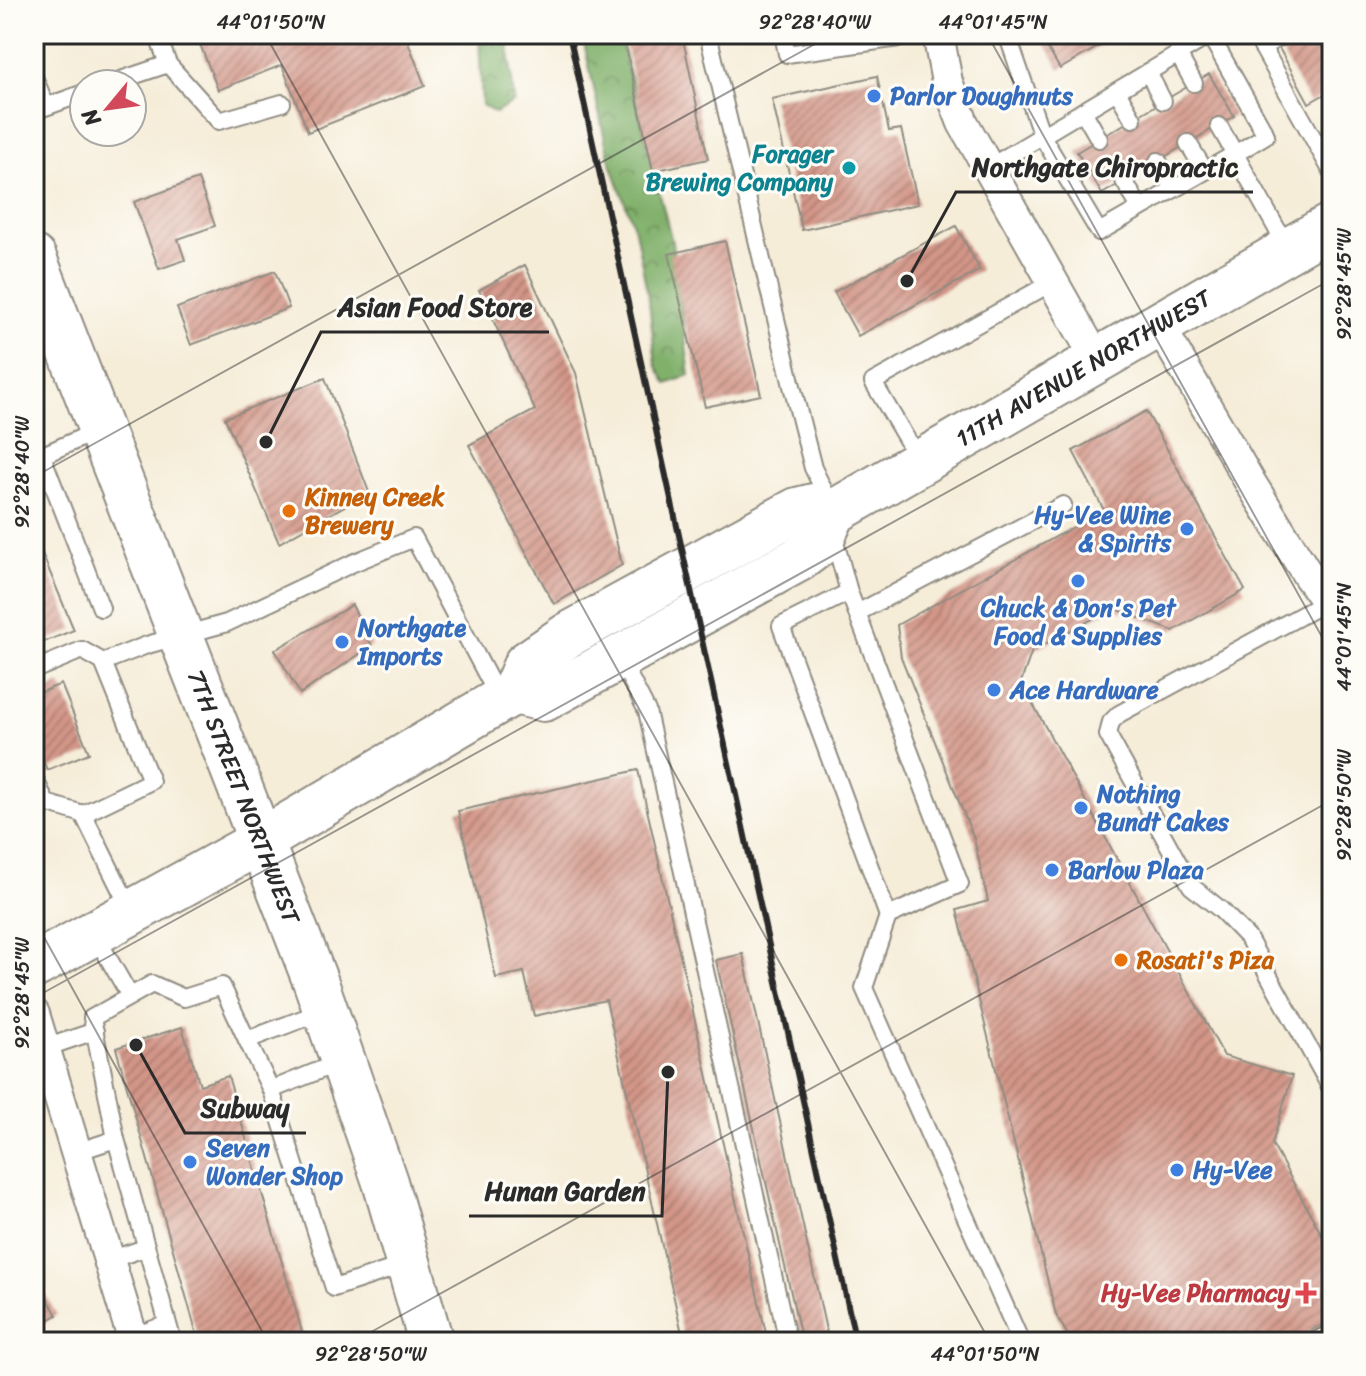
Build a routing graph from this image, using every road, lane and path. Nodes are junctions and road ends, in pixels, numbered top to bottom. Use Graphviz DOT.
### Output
graph roads {
  1 [pos="157,34"];
  2 [pos="708,34"];
  3 [pos="783,34"];
  4 [pos="927,34"];
  5 [pos="938,34"];
  6 [pos="1007,34"];
  7 [pos="1211,34"];
  8 [pos="1285,34"];
  9 [pos="1259,40"];
  10 [pos="1178,54"];
  11 [pos="168,64"];
  12 [pos="148,71"];
  13 [pos="1148,72"];
  14 [pos="34,77"];
  15 [pos="1194,83"];
  16 [pos="1117,91"];
  17 [pos="68,98"];
  18 [pos="1163,101"];
  19 [pos="282,103"];
  20 [pos="40,108"];
  21 [pos="1083,111"];
  22 [pos="1133,119"];
  23 [pos="1219,126"];
  24 [pos="1042,136"];
  25 [pos="1099,139"];
  26 [pos="1188,143"];
  27 [pos="1327,149"];
  28 [pos="1235,154"];
  29 [pos="1158,161"];
  30 [pos="988,168"];
  31 [pos="1205,171"];
  32 [pos="1332,172"];
  33 [pos="1124,181"];
  34 [pos="1174,189"];
  35 [pos="1140,208"];
  36 [pos="1332,225"];
  37 [pos="1288,250"];
  38 [pos="34,258"];
  39 [pos="1051,283"];
  40 [pos="1159,325"];
  41 [pos="1097,360"];
  42 [pos="101,430"];
  43 [pos="38,458"];
  44 [pos="921,462"];
  45 [pos="1063,505"];
  46 [pos="832,517"];
  47 [pos="849,592"];
  48 [pos="1329,605"];
  49 [pos="101,608"];
  50 [pos="857,613"];
  51 [pos="182,635"];
  52 [pos="620,659"];
  53 [pos="103,662"];
  54 [pos="34,670"];
  55 [pos="507,696"];
  56 [pos="34,777"];
  57 [pos="83,814"];
  58 [pos="261,841"];
  59 [pos="132,912"];
  60 [pos="888,916"];
  61 [pos="94,933"];
  62 [pos="34,966"];
  63 [pos="130,996"];
  64 [pos="325,1010"];
  65 [pos="34,1014"];
  66 [pos="95,1031"];
  67 [pos="247,1040"];
  68 [pos="45,1048"];
  69 [pos="343,1061"];
  70 [pos="271,1090"];
  71 [pos="1332,1090"];
  72 [pos="116,1139"];
  73 [pos="76,1152"];
  74 [pos="145,1248"];
  75 [pos="109,1260"];
  76 [pos="409,1264"];
  77 [pos="167,1324"];
  78 [pos="133,1340"];
  79 [pos="173,1342"];
  80 [pos="431,1342"];
  81 [pos="788,1342"];
  82 [pos="1021,1342"];
  1 -- 11 [label="lane"];
  2 -- 46 [label="lane"];
  3 -- 4 [label="lane"];
  5 -- 30 [label="street"];
  6 -- 24 [label="lane"];
  7 -- 10 [label="lane"];
  7 -- 28 [label="lane"];
  8 -- 9 [label="lane"];
  9 -- 27 [label="lane"];
  10 -- 13 [label="lane"];
  10 -- 15 [label="lane"];
  11 -- 12 [label="lane"];
  11 -- 19 [label="lane"];
  13 -- 16 [label="lane"];
  13 -- 18 [label="lane"];
  14 -- 20 [label="lane"];
  16 -- 21 [label="lane"];
  16 -- 22 [label="lane"];
  17 -- 20 [label="lane"];
  21 -- 24 [label="lane"];
  21 -- 25 [label="lane"];
  23 -- 28 [label="lane"];
  24 -- 30 [label="lane"];
  24 -- 35 [label="lane"];
  26 -- 31 [label="lane"];
  27 -- 32 [label="lane"];
  28 -- 31 [label="lane"];
  28 -- 37 [label="lane"];
  29 -- 34 [label="lane"];
  30 -- 39 [label="street"];
  31 -- 34 [label="lane"];
  33 -- 35 [label="lane"];
  34 -- 35 [label="lane"];
  36 -- 37 [label="main road, 11TH AVENUE NORTHWEST"];
  37 -- 40 [label="main road, 11TH AVENUE NORTHWEST"];
  38 -- 42 [label="main road, 7TH STREET NORTHWEST"];
  39 -- 41 [label="street"];
  39 -- 44 [label="lane"];
  40 -- 41 [label="main road, 11TH AVENUE NORTHWEST"];
  40 -- 48 [label="street"];
  41 -- 44 [label="main road, 11TH AVENUE NORTHWEST"];
  42 -- 43 [label="lane"];
  42 -- 51 [label="main road, 7TH STREET NORTHWEST"];
  43 -- 49 [label="lane"];
  44 -- 46 [label="main road, 11TH AVENUE NORTHWEST"];
  45 -- 50 [label="lane"];
  46 -- 47 [label="lane"];
  46 -- 52 [label="main road, 11TH AVENUE NORTHWEST"];
  46 -- 55 [label="main road"];
  47 -- 50 [label="lane"];
  47 -- 60 [label="lane"];
  48 -- 71 [label="lane"];
  50 -- 60 [label="lane"];
  51 -- 53 [label="lane"];
  51 -- 55 [label="lane"];
  51 -- 58 [label="main road, 7TH STREET NORTHWEST"];
  52 -- 55 [label="main road, 11TH AVENUE NORTHWEST"];
  52 -- 81 [label="lane"];
  53 -- 54 [label="lane"];
  53 -- 57 [label="lane"];
  55 -- 58 [label="main road"];
  56 -- 57 [label="lane"];
  57 -- 59 [label="lane"];
  58 -- 59 [label="main road"];
  58 -- 64 [label="main road, 7TH STREET NORTHWEST"];
  59 -- 61 [label="main road"];
  60 -- 82 [label="lane"];
  61 -- 62 [label="main road"];
  61 -- 63 [label="lane"];
  63 -- 66 [label="lane"];
  63 -- 67 [label="lane"];
  64 -- 67 [label="lane"];
  64 -- 69 [label="main road, 7TH STREET NORTHWEST"];
  65 -- 68 [label="street"];
  66 -- 68 [label="lane"];
  66 -- 72 [label="lane"];
  67 -- 70 [label="lane"];
  68 -- 73 [label="street"];
  69 -- 70 [label="lane"];
  69 -- 76 [label="main road, 7TH STREET NORTHWEST"];
  70 -- 76 [label="lane"];
  72 -- 73 [label="lane"];
  72 -- 74 [label="lane"];
  73 -- 75 [label="street"];
  74 -- 75 [label="lane"];
  74 -- 77 [label="lane"];
  75 -- 78 [label="street"];
  76 -- 80 [label="main road, 7TH STREET NORTHWEST"];
  77 -- 78 [label="lane"];
  77 -- 79 [label="lane"];
}
